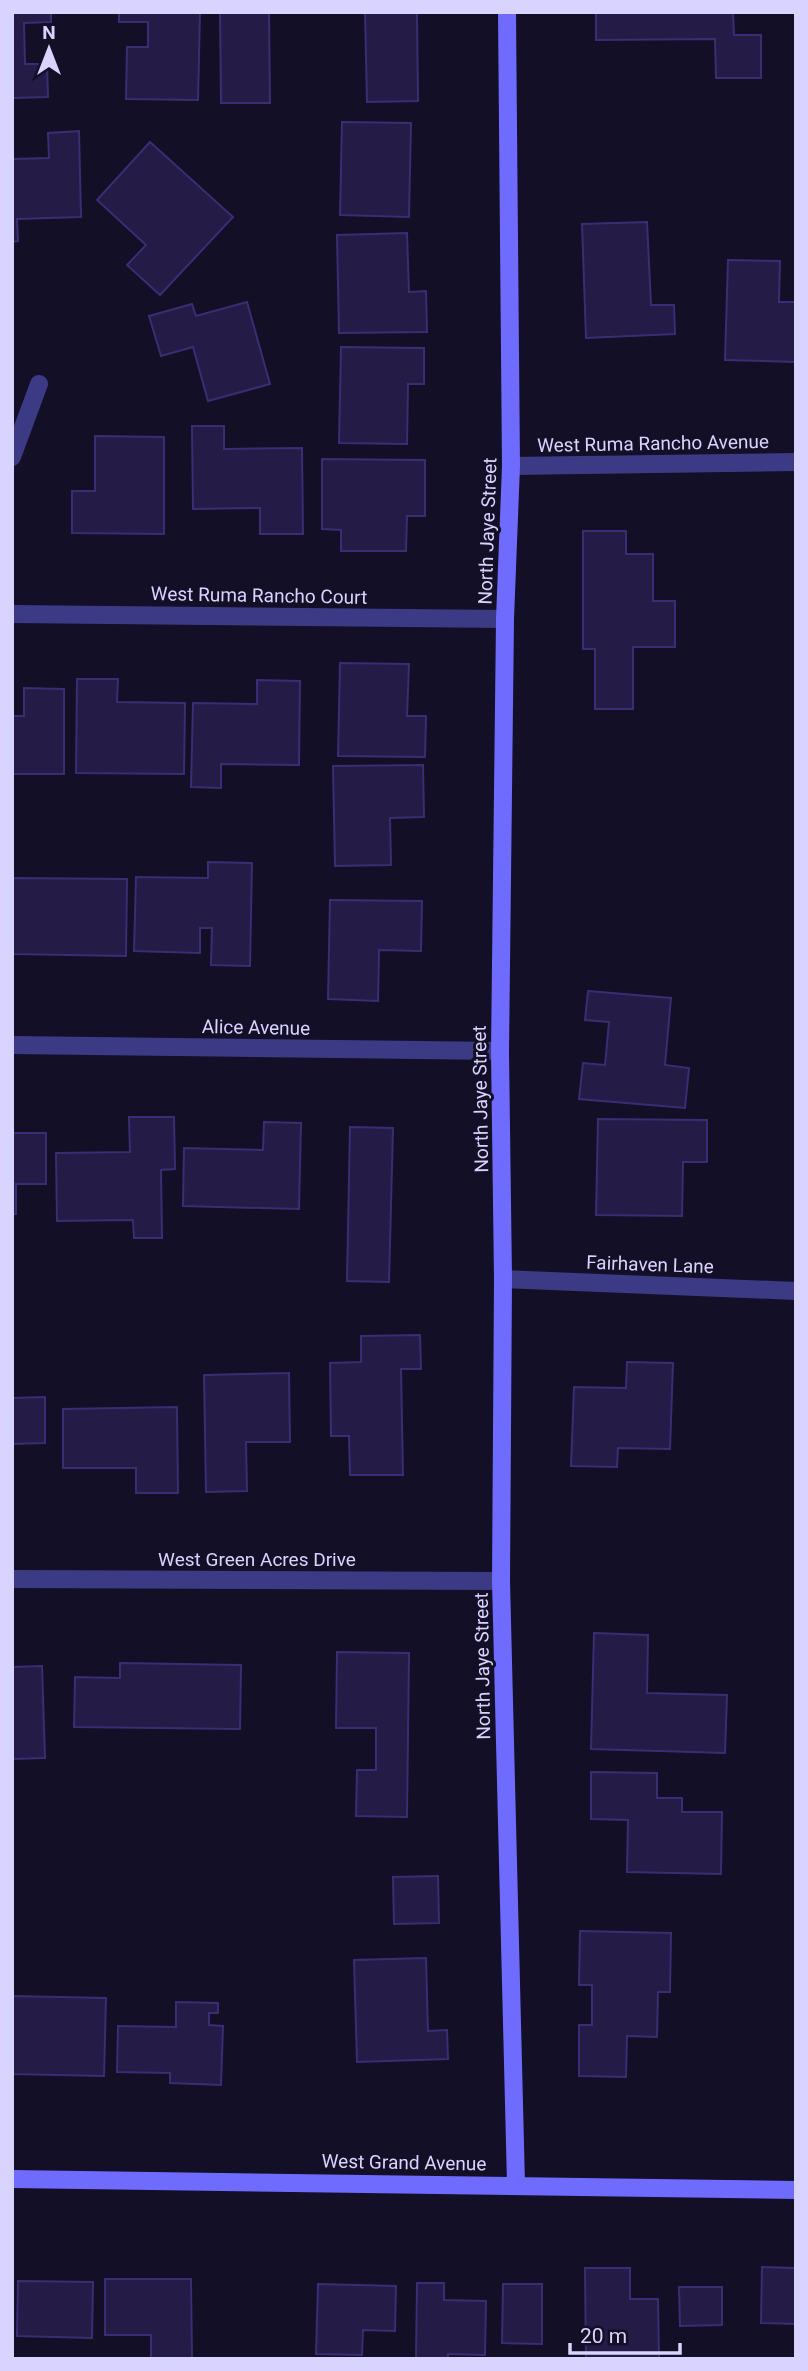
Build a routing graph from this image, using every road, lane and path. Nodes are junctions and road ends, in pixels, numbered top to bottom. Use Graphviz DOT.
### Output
graph roads {
  1 [pos="507,12"];
  2 [pos="39,384"];
  3 [pos="12,457"];
  4 [pos="796,462"];
  5 [pos="511,466"];
  6 [pos="12,614"];
  7 [pos="505,619"];
  8 [pos="12,1045"];
  9 [pos="500,1051"];
  10 [pos="503,1279"];
  11 [pos="796,1291"];
  12 [pos="12,1579"];
  13 [pos="501,1581"];
  14 [pos="12,2179"];
  15 [pos="516,2184"];
  16 [pos="796,2190"];
  1 -- 5 [label="street, North Jaye Street"];
  2 -- 3 [label="street"];
  4 -- 5 [label="street, West Ruma Rancho Avenue"];
  5 -- 7 [label="street, North Jaye Street"];
  6 -- 7 [label="street, West Ruma Rancho Court"];
  7 -- 9 [label="street, North Jaye Street"];
  8 -- 9 [label="street, Alice Avenue"];
  9 -- 10 [label="street, North Jaye Street"];
  10 -- 11 [label="street, Fairhaven Lane"];
  10 -- 13 [label="street, North Jaye Street"];
  12 -- 13 [label="street, West Green Acres Drive"];
  13 -- 15 [label="street, North Jaye Street"];
  14 -- 15 [label="street, West Grand Avenue"];
  15 -- 16 [label="street, West Grand Avenue"];
}
